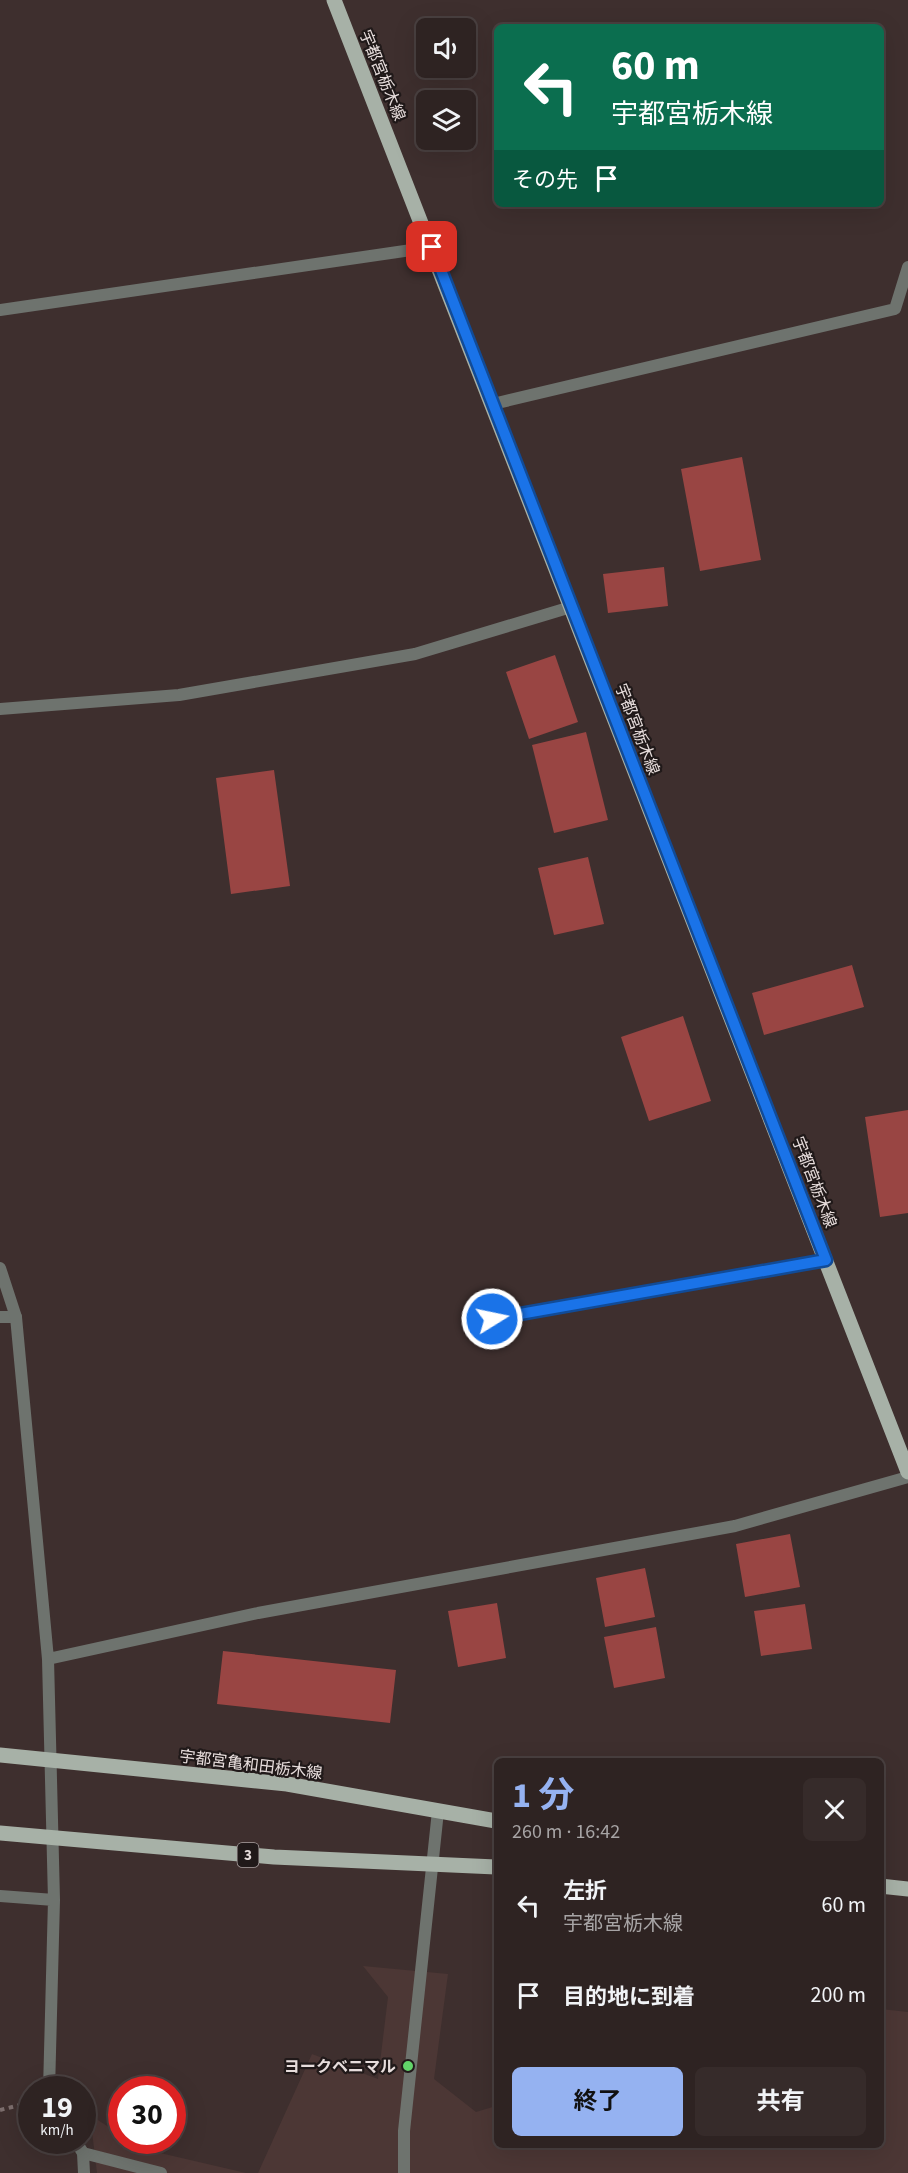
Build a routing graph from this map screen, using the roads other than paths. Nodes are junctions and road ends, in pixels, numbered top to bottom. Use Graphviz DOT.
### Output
graph roads {
  1 [pos="334,0"];
  2 [pos="432,247"];
  3 [pos="908,267"];
  4 [pos="0,310"];
  5 [pos="493,404"];
  6 [pos="572,607"];
  7 [pos="0,709"];
  8 [pos="826,1260"];
  9 [pos="0,1268"];
  10 [pos="0,1317"];
  11 [pos="16,1317"];
  12 [pos="492,1319"];
  13 [pos="908,1472"];
  14 [pos="908,1477"];
  15 [pos="48,1659"];
  16 [pos="0,1755"];
  17 [pos="50,1760"];
  18 [pos="438,1811"];
  19 [pos="494,1821"];
  20 [pos="0,1833"];
  21 [pos="53,1838"];
  22 [pos="433,1864"];
  23 [pos="494,1867"];
  24 [pos="884,1886"];
  25 [pos="908,1889"];
  26 [pos="0,1896"];
  27 [pos="54,1900"];
  28 [pos="49,2076"];
  29 [pos="82,2154"];
  30 [pos="86,2154"];
  31 [pos="84,2173"];
  32 [pos="161,2173"];
  33 [pos="405,2173"];
  1 -- 2 [label="main road, 宇都宮栃木線"];
  2 -- 4 [label="street"];
  2 -- 5 [label="main road, 宇都宮栃木線"];
  3 -- 5 [label="street"];
  5 -- 6 [label="main road, 宇都宮栃木線"];
  6 -- 7 [label="street"];
  6 -- 8 [label="main road, 宇都宮栃木線"];
  8 -- 12 [label="street"];
  8 -- 13 [label="main road, 宇都宮栃木線"];
  9 -- 11 [label="street"];
  10 -- 11 [label="street"];
  11 -- 15 [label="street"];
  14 -- 15 [label="street"];
  15 -- 17 [label="street"];
  16 -- 17 [label="main road, 宇都宮亀和田栃木線"];
  17 -- 18 [label="main road, 宇都宮亀和田栃木線"];
  17 -- 21 [label="street"];
  18 -- 19 [label="main road, 宇都宮亀和田栃木線"];
  18 -- 22 [label="street"];
  20 -- 21 [label="main road, 3"];
  21 -- 22 [label="main road, 3"];
  21 -- 27 [label="street"];
  22 -- 23 [label="main road, 3"];
  22 -- 33 [label="street"];
  24 -- 25 [label="main road"];
  26 -- 27 [label="street"];
  27 -- 28 [label="street"];
  29 -- 31 [label="street"];
  30 -- 32 [label="street"];
}
